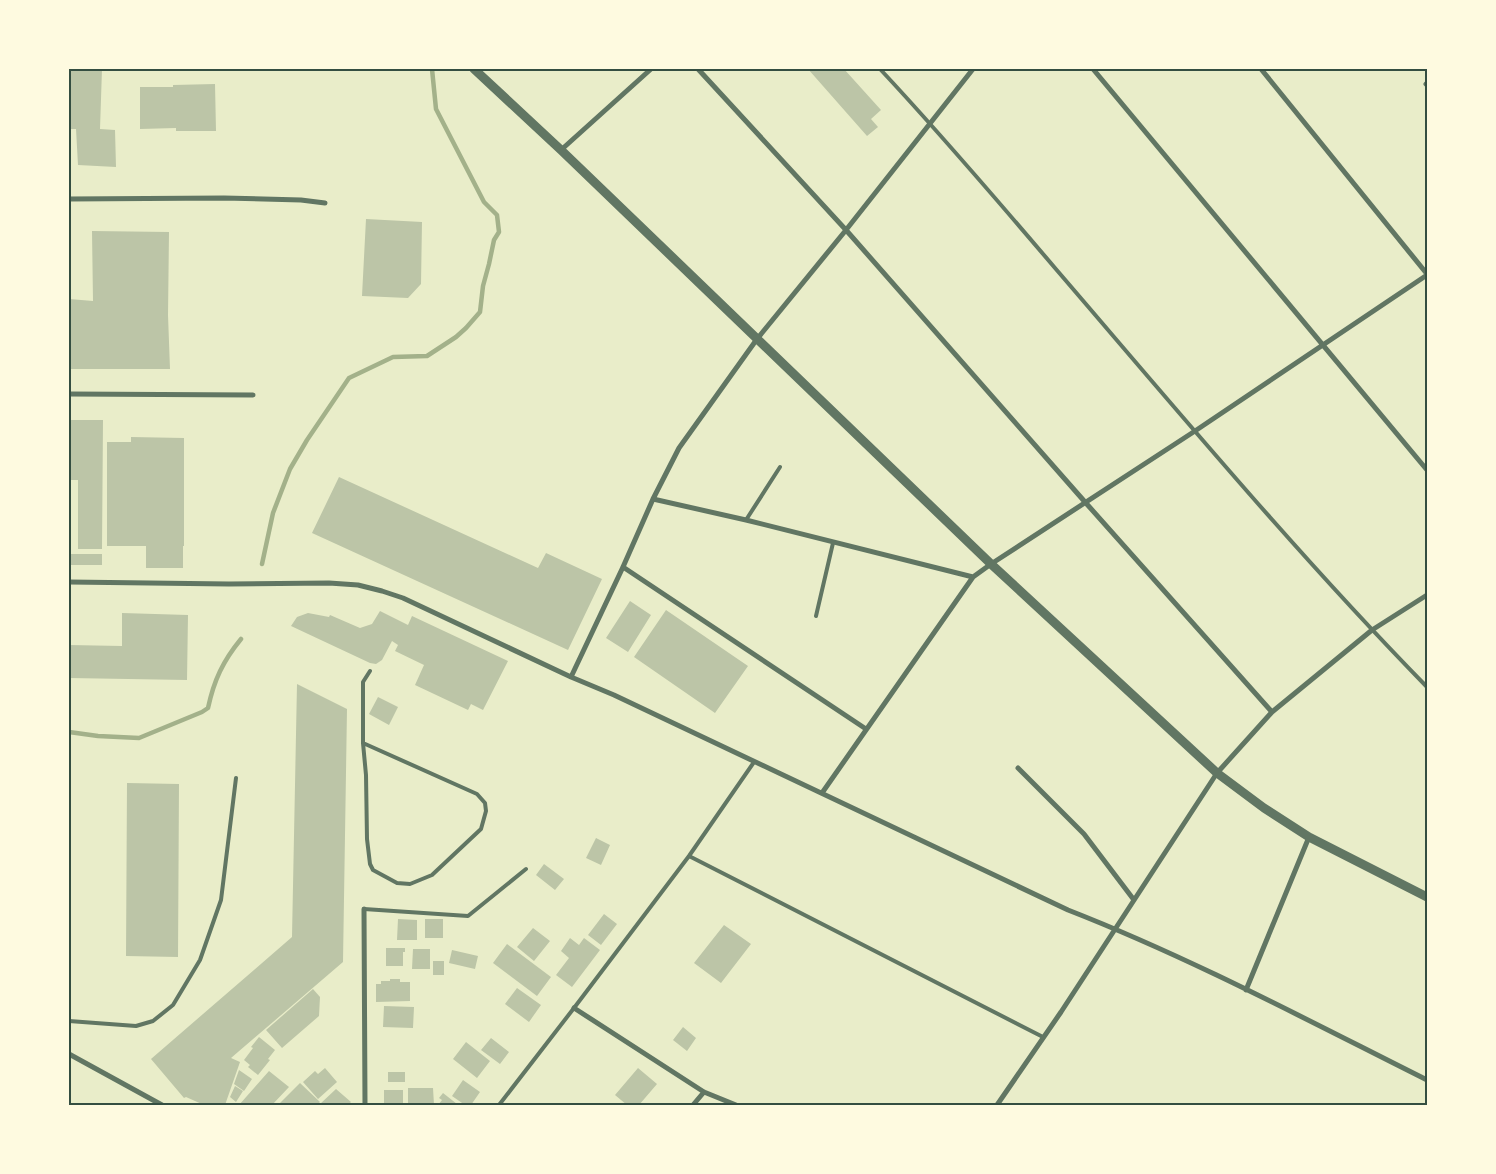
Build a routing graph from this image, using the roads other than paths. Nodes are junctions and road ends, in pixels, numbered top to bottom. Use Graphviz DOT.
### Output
graph roads {
  1 [pos="474,69"];
  2 [pos="650,69"];
  3 [pos="698,69"];
  4 [pos="880,69"];
  5 [pos="973,69"];
  6 [pos="1093,69"];
  7 [pos="1261,69"];
  8 [pos="930,123"];
  9 [pos="561,150"];
  10 [pos="69,199"];
  11 [pos="325,202"];
  12 [pos="846,230"];
  13 [pos="1427,275"];
  14 [pos="757,340"];
  15 [pos="1324,346"];
  16 [pos="69,394"];
  17 [pos="253,395"];
  18 [pos="1195,431"];
  19 [pos="780,467"];
  20 [pos="1427,470"];
  21 [pos="653,499"];
  22 [pos="1085,502"];
  23 [pos="746,520"];
  24 [pos="833,543"];
  25 [pos="990,564"];
  26 [pos="623,567"];
  27 [pos="973,577"];
  28 [pos="69,582"];
  29 [pos="1427,595"];
  30 [pos="816,616"];
  31 [pos="1372,630"];
  32 [pos="370,671"];
  33 [pos="571,677"];
  34 [pos="1427,688"];
  35 [pos="1272,712"];
  36 [pos="866,729"];
  37 [pos="363,743"];
  38 [pos="754,762"];
  39 [pos="1018,768"];
  40 [pos="1218,773"];
  41 [pos="236,778"];
  42 [pos="822,793"];
  43 [pos="1309,837"];
  44 [pos="689,856"];
  45 [pos="526,868"];
  46 [pos="1427,897"];
  47 [pos="1134,900"];
  48 [pos="364,910"];
  49 [pos="1115,929"];
  50 [pos="1246,990"];
  51 [pos="574,1008"];
  52 [pos="69,1020"];
  53 [pos="1043,1037"];
  54 [pos="69,1054"];
  55 [pos="1427,1080"];
  56 [pos="704,1092"];
  57 [pos="162,1105"];
  58 [pos="365,1105"];
  59 [pos="498,1105"];
  60 [pos="693,1105"];
  61 [pos="736,1105"];
  62 [pos="997,1105"];
  1 -- 9 [label="street"];
  2 -- 9 [label="street"];
  3 -- 12 [label="street"];
  4 -- 8 [label="lane"];
  5 -- 8 [label="street"];
  6 -- 15 [label="street"];
  7 -- 13 [label="street"];
  8 -- 12 [label="street"];
  8 -- 18 [label="lane"];
  9 -- 14 [label="street"];
  10 -- 11 [label="street"];
  12 -- 14 [label="street"];
  12 -- 22 [label="street"];
  13 -- 15 [label="street"];
  14 -- 21 [label="street"];
  14 -- 25 [label="street"];
  15 -- 18 [label="street"];
  15 -- 20 [label="street"];
  16 -- 17 [label="street"];
  18 -- 22 [label="street"];
  18 -- 31 [label="lane"];
  19 -- 23 [label="lane"];
  21 -- 23 [label="street"];
  21 -- 26 [label="street"];
  22 -- 25 [label="street"];
  22 -- 35 [label="street"];
  23 -- 24 [label="street"];
  24 -- 27 [label="street"];
  24 -- 30 [label="lane"];
  25 -- 27 [label="street"];
  25 -- 40 [label="street"];
  26 -- 33 [label="street"];
  26 -- 36 [label="street"];
  27 -- 36 [label="street"];
  28 -- 33 [label="street"];
  29 -- 31 [label="street"];
  31 -- 34 [label="lane"];
  31 -- 35 [label="street"];
  32 -- 37 [label="lane"];
  33 -- 38 [label="street"];
  35 -- 40 [label="street"];
  36 -- 42 [label="street"];
  37 -- 37 [label="lane"];
  38 -- 42 [label="street"];
  38 -- 44 [label="lane"];
  39 -- 47 [label="street"];
  40 -- 43 [label="street"];
  40 -- 47 [label="street"];
  41 -- 52 [label="lane"];
  42 -- 49 [label="street"];
  43 -- 46 [label="street"];
  43 -- 50 [label="street"];
  44 -- 51 [label="lane"];
  44 -- 53 [label="lane"];
  45 -- 48 [label="lane"];
  47 -- 49 [label="street"];
  48 -- 58 [label="street"];
  49 -- 50 [label="street"];
  49 -- 53 [label="street"];
  50 -- 55 [label="street"];
  51 -- 56 [label="street"];
  51 -- 59 [label="lane"];
  53 -- 62 [label="street"];
  54 -- 57 [label="street"];
  56 -- 60 [label="street"];
  56 -- 61 [label="street"];
}
